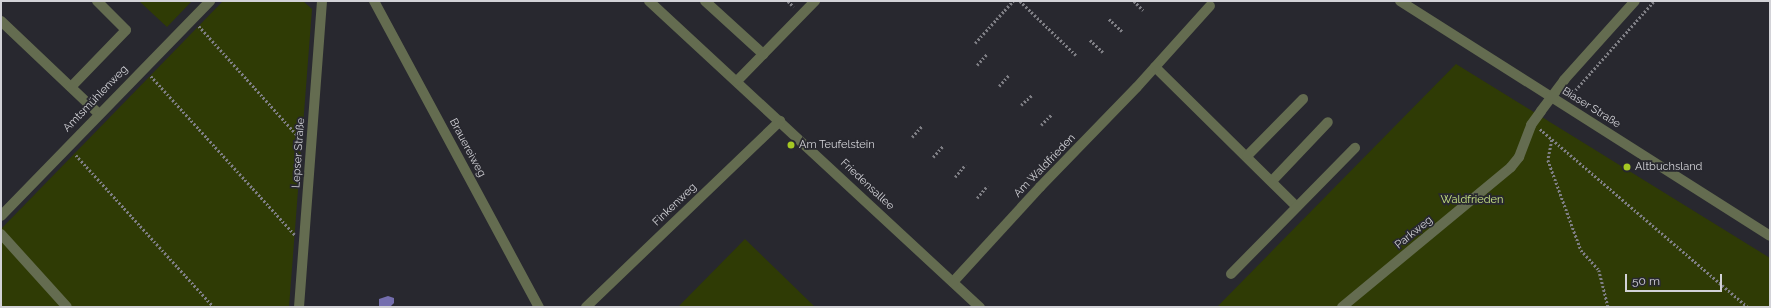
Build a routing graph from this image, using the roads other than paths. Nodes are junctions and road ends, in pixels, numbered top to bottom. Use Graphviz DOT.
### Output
graph roads {
  1 [pos="96,1"];
  2 [pos="210,1"];
  3 [pos="322,1"];
  4 [pos="374,1"];
  5 [pos="649,1"];
  6 [pos="705,1"];
  7 [pos="815,1"];
  8 [pos="1400,1"];
  9 [pos="1635,1"];
  10 [pos="1210,6"];
  11 [pos="1,21"];
  12 [pos="763,54"];
  13 [pos="1155,67"];
  14 [pos="737,80"];
  15 [pos="71,87"];
  16 [pos="1551,97"];
  17 [pos="1303,99"];
  18 [pos="99,114"];
  19 [pos="780,121"];
  20 [pos="1328,122"];
  21 [pos="1355,148"];
  22 [pos="1247,156"];
  23 [pos="1272,181"];
  24 [pos="1298,207"];
  25 [pos="1,216"];
  26 [pos="1,234"];
  27 [pos="1770,236"];
  28 [pos="1231,274"];
  29 [pos="954,282"];
  30 [pos="67,307"];
  31 [pos="299,307"];
  32 [pos="539,307"];
  33 [pos="586,307"];
  34 [pos="980,307"];
  35 [pos="1342,307"];
  1 -- 15 [label="street"];
  2 -- 18 [label="street, Amtsmühlenweg"];
  3 -- 31 [label="street, Lepser Straße"];
  4 -- 32 [label="street, Brauereiweg"];
  5 -- 14 [label="street, Friedensallee"];
  6 -- 12 [label="street"];
  7 -- 12 [label="street"];
  8 -- 16 [label="street, Biaser Straße"];
  9 -- 16 [label="street"];
  10 -- 13 [label="street, Am Waldfrieden"];
  11 -- 15 [label="street"];
  12 -- 14 [label="street"];
  13 -- 22 [label="street"];
  13 -- 29 [label="street, Am Waldfrieden"];
  14 -- 19 [label="street, Friedensallee"];
  15 -- 18 [label="street"];
  16 -- 27 [label="street, Biaser Straße"];
  16 -- 35 [label="street, Parkweg"];
  17 -- 22 [label="street"];
  18 -- 25 [label="street, Amtsmühlenweg"];
  19 -- 29 [label="street, Friedensallee"];
  19 -- 33 [label="street, Finkenweg"];
  20 -- 23 [label="street"];
  21 -- 24 [label="street"];
  22 -- 23 [label="street"];
  23 -- 24 [label="street"];
  24 -- 28 [label="street"];
  26 -- 30 [label="street"];
  29 -- 34 [label="street, Friedensallee"];
}
